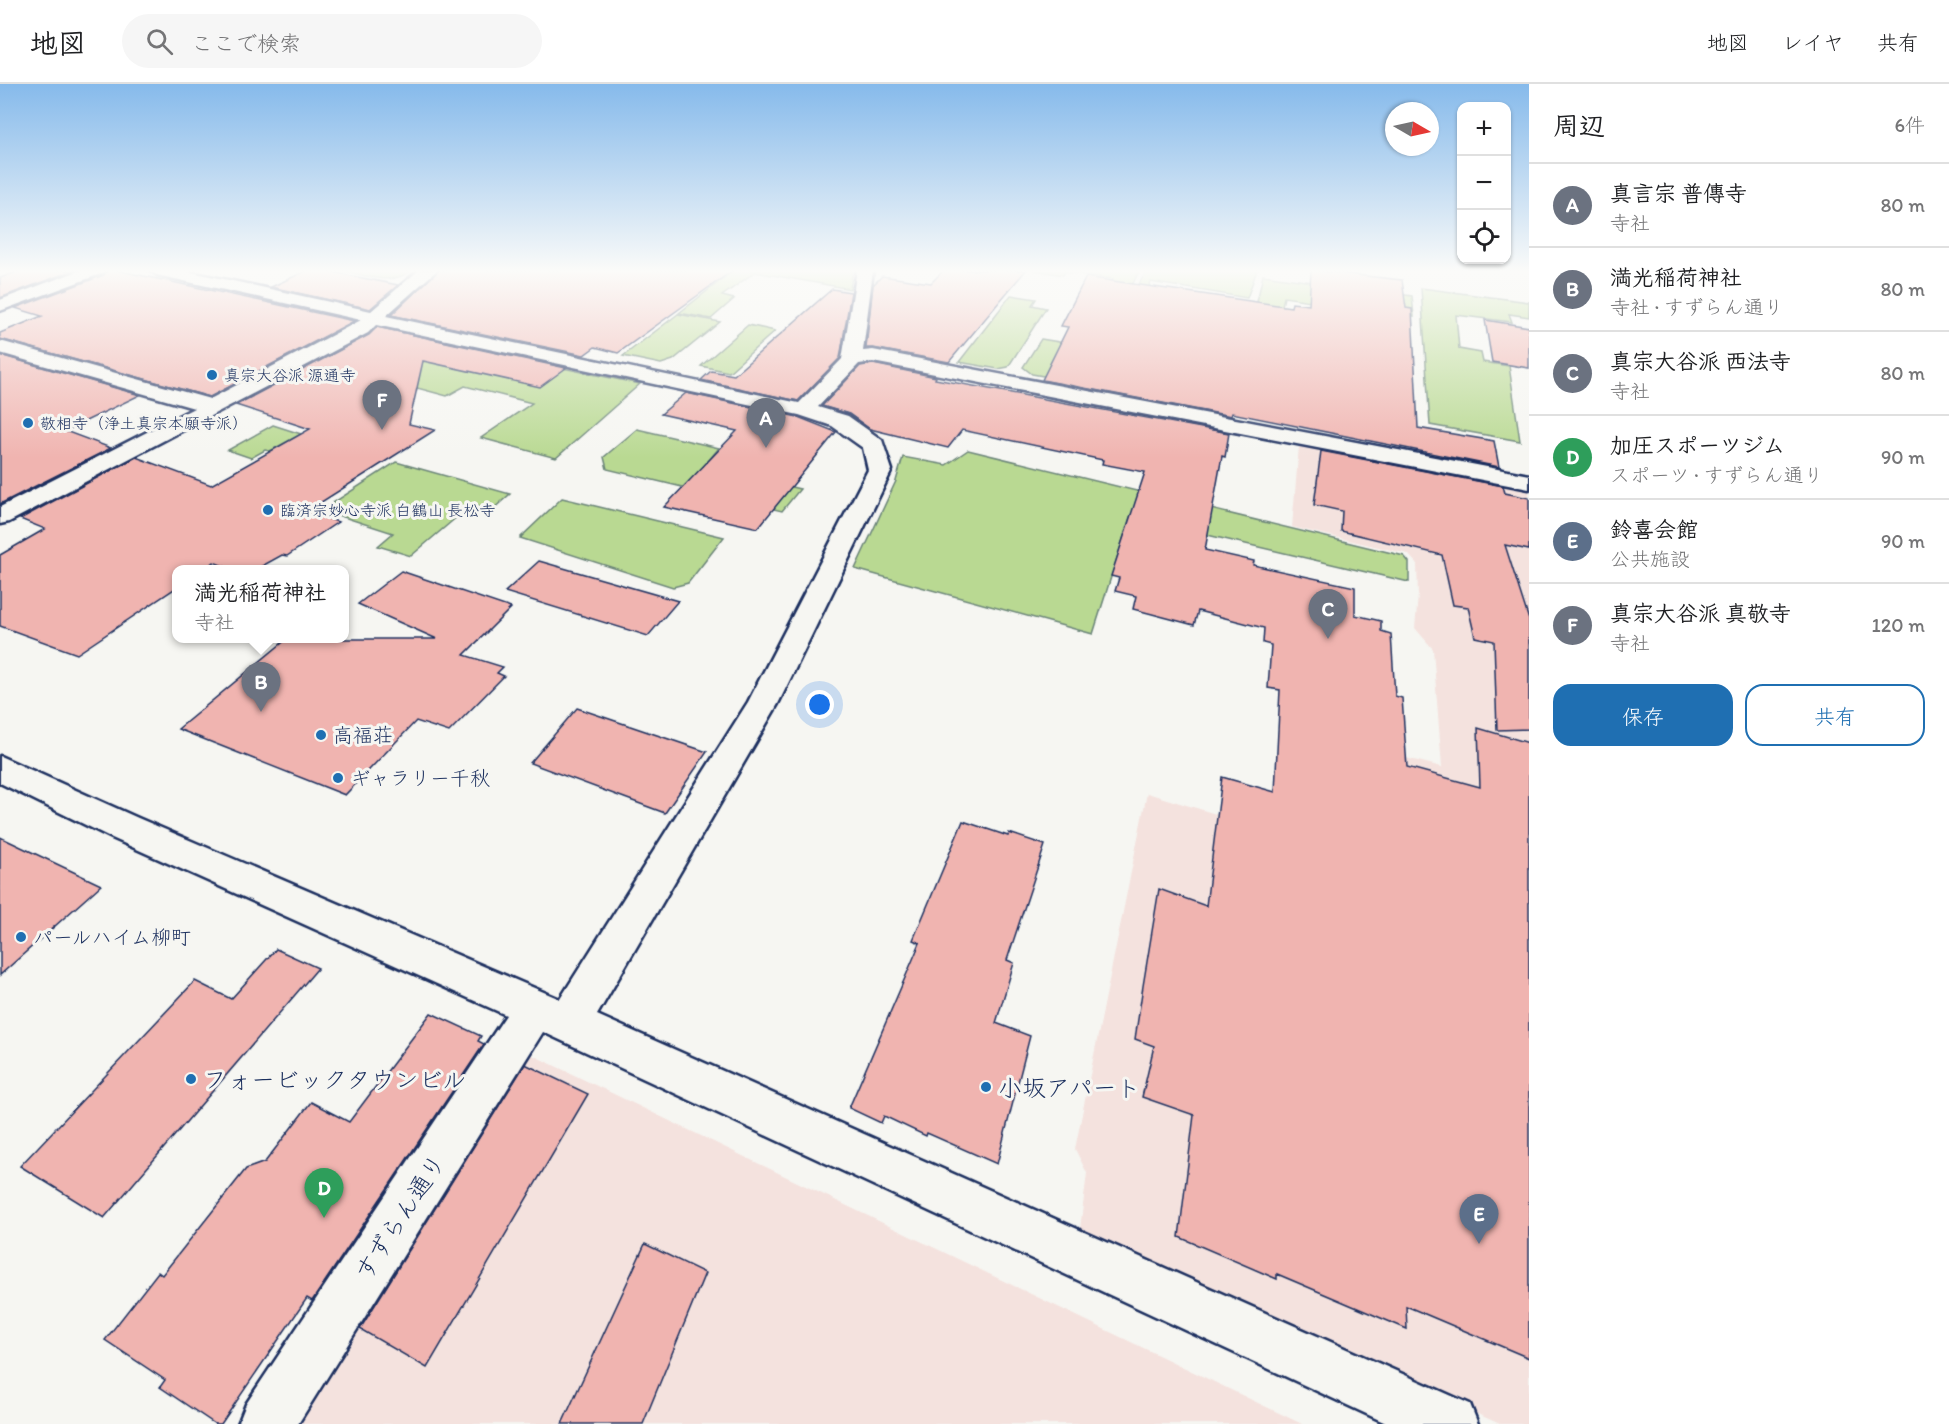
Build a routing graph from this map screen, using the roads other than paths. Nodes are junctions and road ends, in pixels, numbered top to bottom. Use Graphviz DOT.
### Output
graph roads {
  1 [pos="354,333"];
  2 [pos="438,333"];
  3 [pos="856,333"];
  4 [pos="0,347"];
  5 [pos="852,360"];
  6 [pos="211,406"];
  7 [pos="804,410"];
  8 [pos="1529,482"];
  9 [pos="0,518"];
  10 [pos="0,768"];
  11 [pos="551,1016"];
  12 [pos="266,1424"];
  13 [pos="1450,1424"];
  1 -- 6 [label="street"];
  2 -- 7 [label="street, すずらん通り"];
  3 -- 5 [label="street"];
  4 -- 6 [label="street"];
  5 -- 7 [label="street"];
  5 -- 8 [label="street"];
  6 -- 9 [label="street"];
  7 -- 11 [label="street, すずらん通り"];
  10 -- 11 [label="street"];
  11 -- 12 [label="street, すずらん通り"];
  11 -- 13 [label="street"];
}
